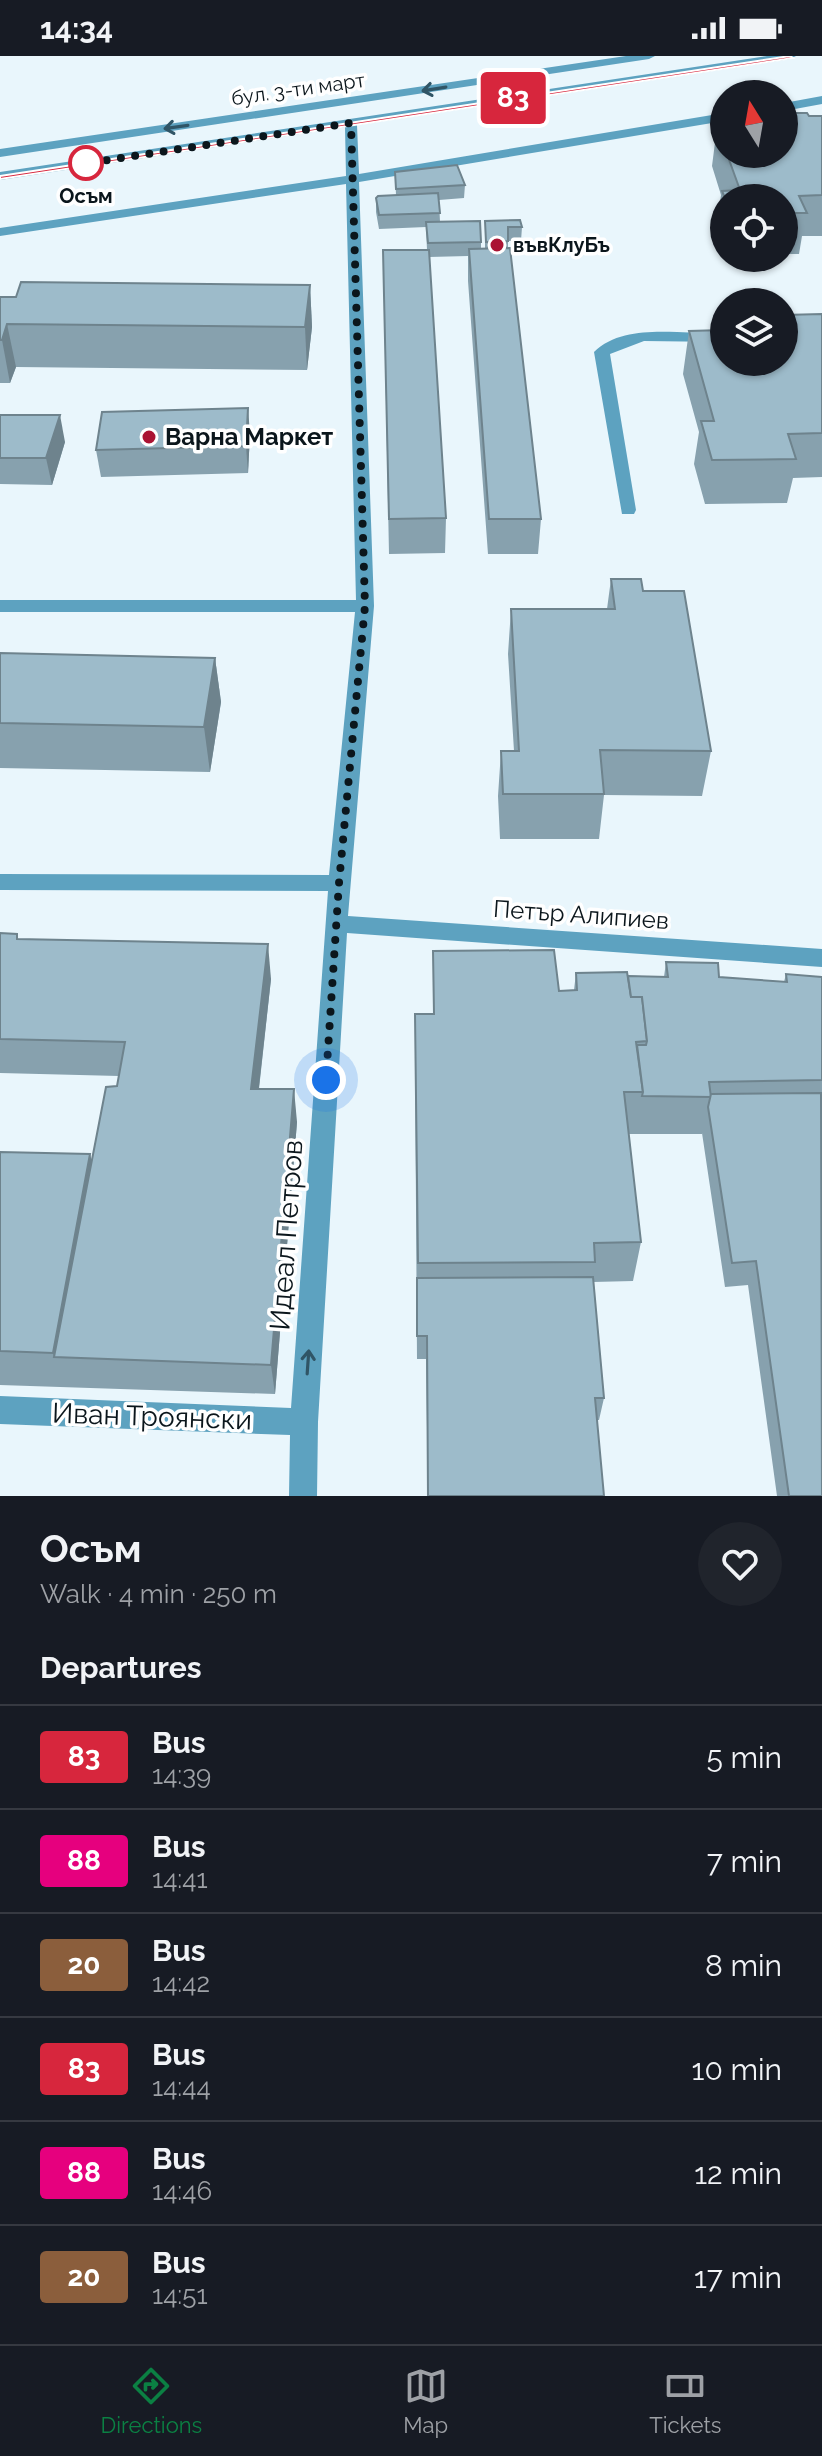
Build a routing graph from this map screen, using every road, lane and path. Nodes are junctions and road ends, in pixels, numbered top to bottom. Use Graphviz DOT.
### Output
graph roads {
  1 [pos="649,56"];
  2 [pos="790,56"];
  3 [pos="822,100"];
  4 [pos="798,104"];
  5 [pos="710,119"];
  6 [pos="351,123"];
  7 [pos="0,153"];
  8 [pos="0,176"];
  9 [pos="355,179"];
  10 [pos="0,232"];
  11 [pos="710,338"];
  12 [pos="628,510"];
  13 [pos="0,606"];
  14 [pos="365,606"];
  15 [pos="0,882"];
  16 [pos="339,883"];
  17 [pos="336,924"];
  18 [pos="822,958"];
  19 [pos="0,1410"];
  20 [pos="304,1422"];
  21 [pos="303,1496"];
  1 -- 7 [label="street, бул. 3-ти март, one-way"];
  2 -- 6 [label="street, бул. 3-ти март"];
  3 -- 4 [label="street"];
  5 -- 9 [label="street"];
  6 -- 8 [label="street, бул. 3-ти март"];
  6 -- 9 [label="street, Идеал Петров"];
  9 -- 10 [label="street"];
  9 -- 14 [label="street, Идеал Петров"];
  11 -- 12 [label="street"];
  13 -- 14 [label="street"];
  14 -- 16 [label="street, Идеал Петров"];
  15 -- 16 [label="street"];
  16 -- 17 [label="street, Идеал Петров"];
  17 -- 18 [label="street, Петър Алипиев"];
  20 -- 17 [label="street, Идеал Петров, one-way"];
  19 -- 20 [label="street, Иван Троянски"];
  20 -- 21 [label="street, Идеал Петров"];
}
